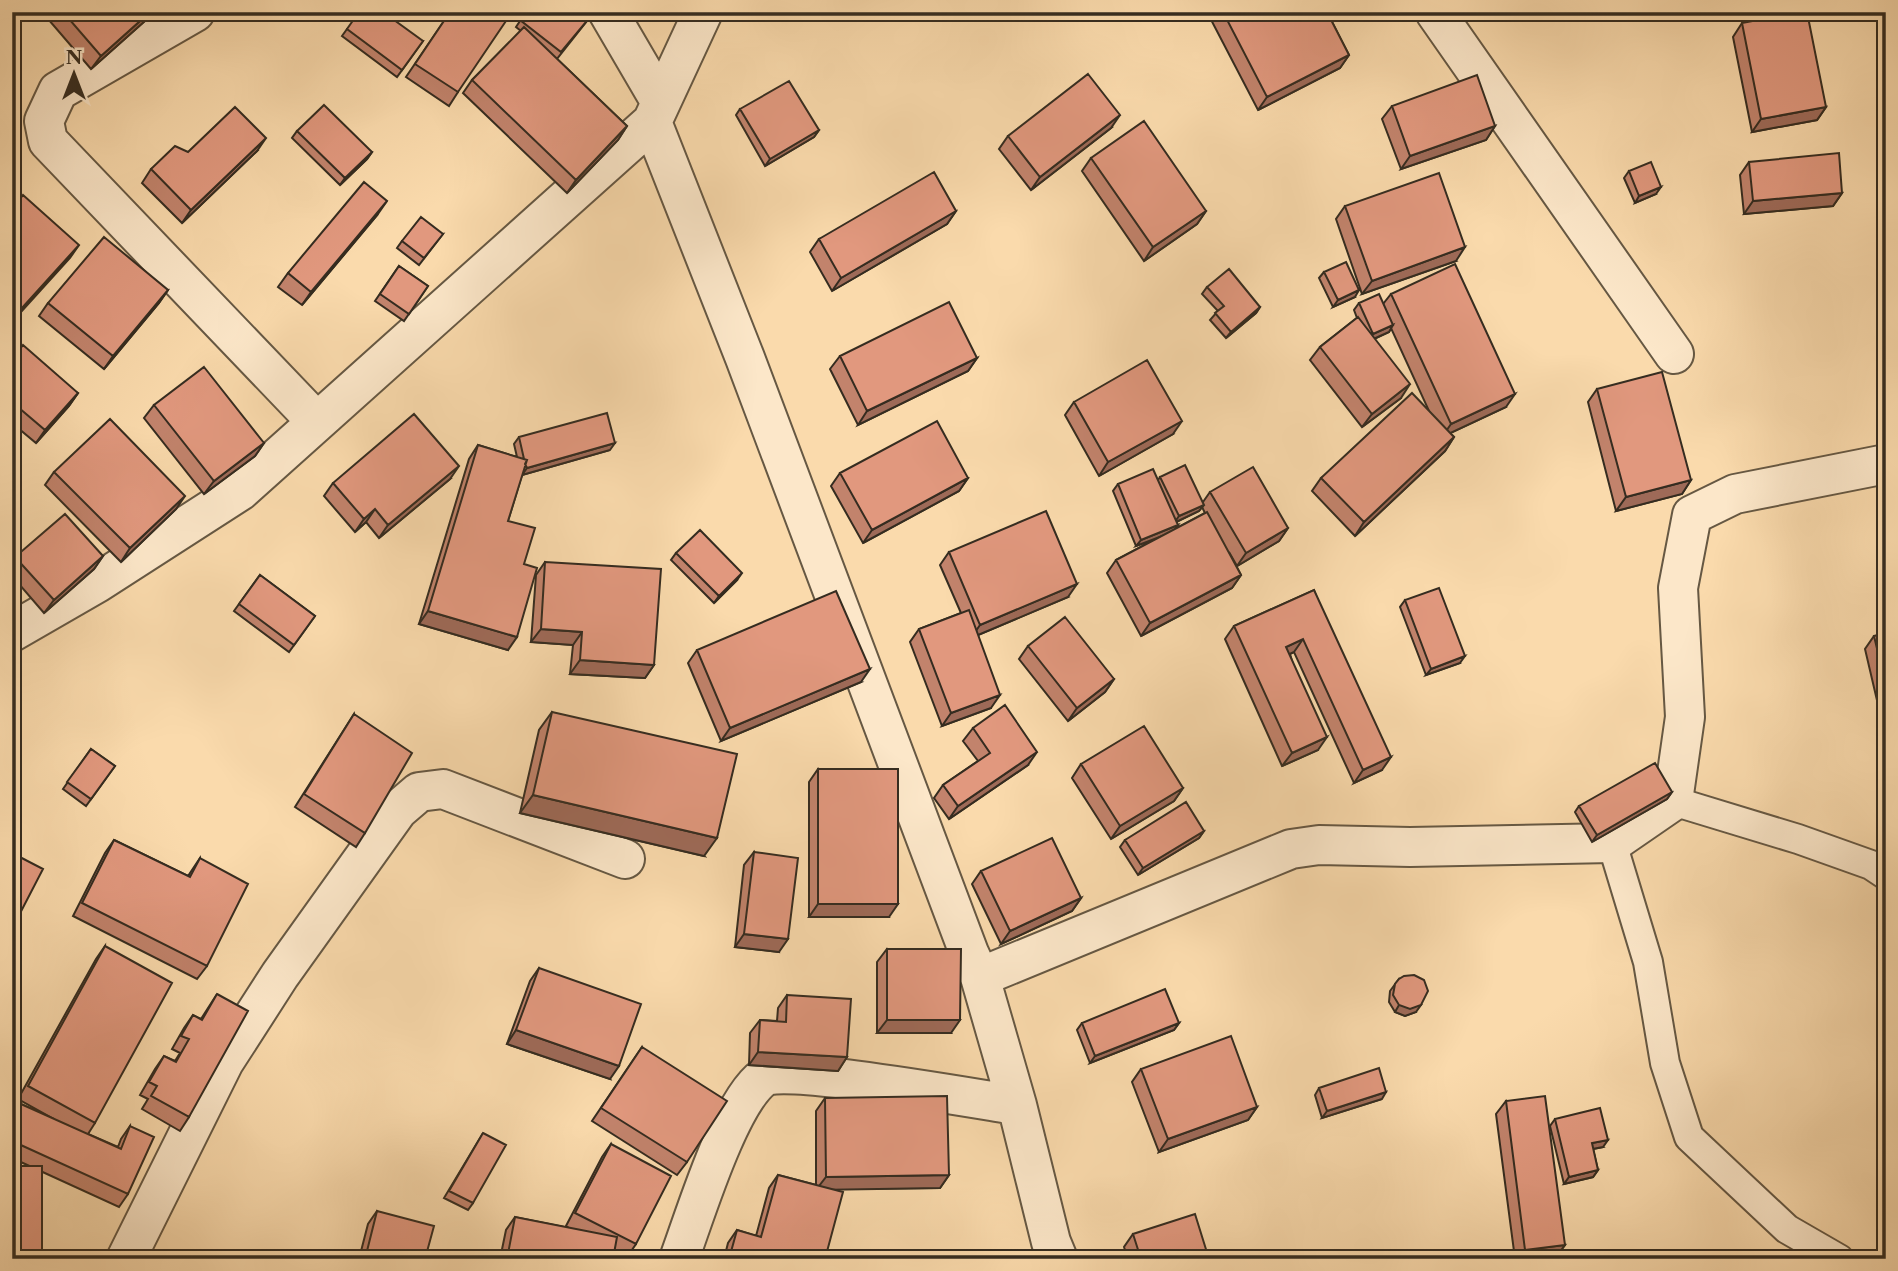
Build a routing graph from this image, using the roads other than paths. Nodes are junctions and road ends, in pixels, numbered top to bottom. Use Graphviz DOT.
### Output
graph roads {
  1 [pos="195,12"];
  2 [pos="608,12"];
  3 [pos="703,12"];
  4 [pos="1435,12"];
  5 [pos="656,111"];
  6 [pos="1674,354"];
  7 [pos="316,421"];
  8 [pos="1886,464"];
  9 [pos="12,632"];
  10 [pos="1673,801"];
  11 [pos="1612,843"];
  12 [pos="625,859"];
  13 [pos="1886,875"];
  14 [pos="980,977"];
  15 [pos="1017,1105"];
  16 [pos="126,1259"];
  17 [pos="679,1259"];
  18 [pos="1058,1259"];
  19 [pos="1839,1259"];
  1 -- 7 [label="street"];
  2 -- 5 [label="street"];
  3 -- 5 [label="street"];
  4 -- 6 [label="street"];
  5 -- 7 [label="street"];
  5 -- 14 [label="street"];
  7 -- 9 [label="street"];
  8 -- 10 [label="street"];
  10 -- 11 [label="street"];
  10 -- 13 [label="lane"];
  11 -- 14 [label="street"];
  11 -- 19 [label="lane"];
  12 -- 16 [label="street"];
  14 -- 15 [label="street"];
  15 -- 17 [label="street"];
  15 -- 18 [label="street"];
}
